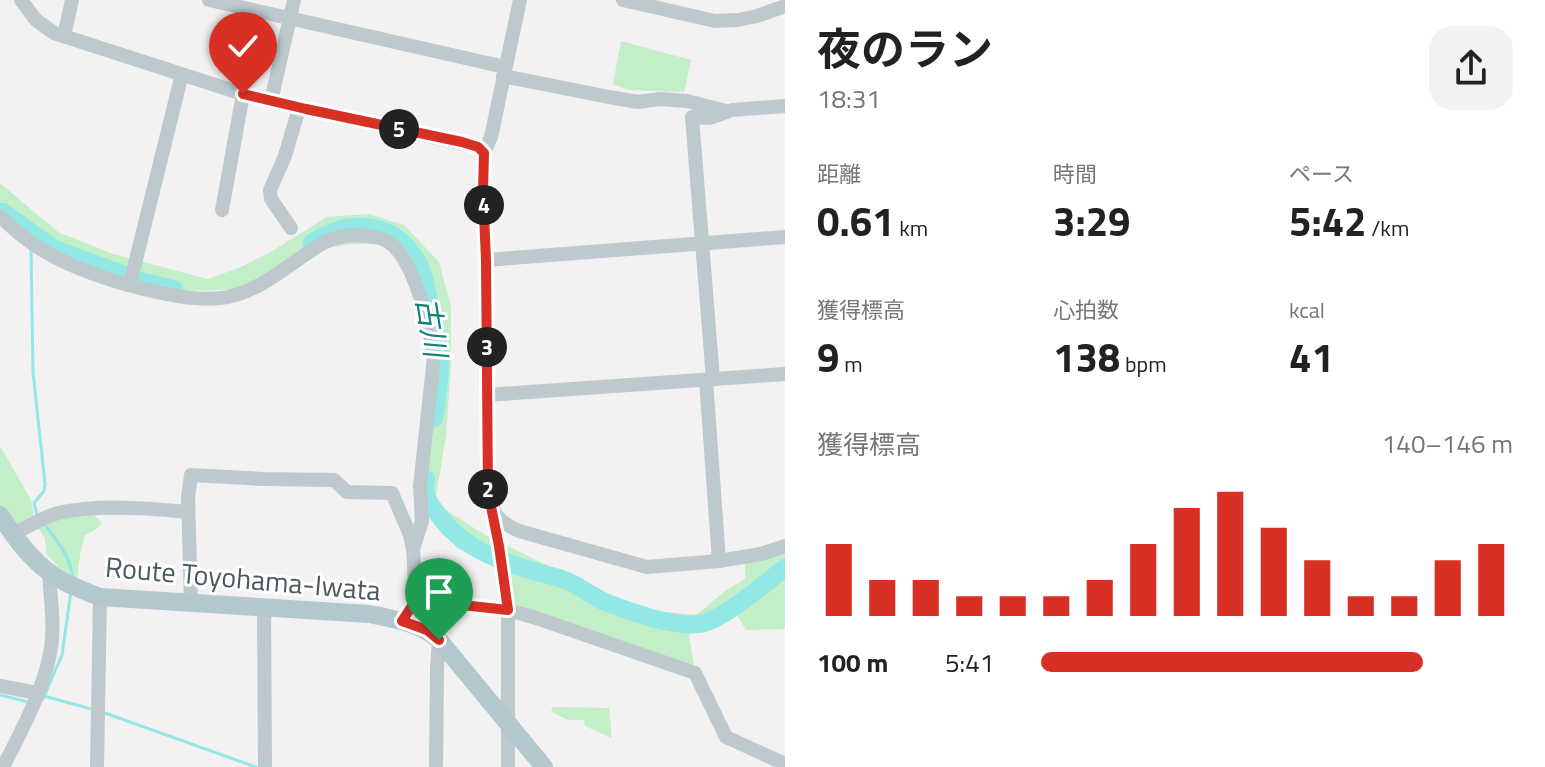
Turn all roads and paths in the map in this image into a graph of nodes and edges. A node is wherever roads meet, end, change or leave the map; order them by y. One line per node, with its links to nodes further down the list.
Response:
1 (21, 0): 9 (street)
2 (72, 0): 9 (street)
3 (209, 0): 8 (street)
4 (294, 0): 8 (street)
5 (520, 0): 10 (street)
6 (623, 0): 7 (street)
7 (785, 6)
8 (290, 19): 10 (street); 13 (street)
9 (64, 36): 11 (street)
10 (504, 72): 16 (street); 17 (street)
11 (182, 74): 12 (street); 24 (street)
12 (243, 94): 13 (street); 18 (street)
13 (271, 101): 15 (street)
14 (785, 106): 16 (street)
15 (299, 108): 17 (street); 20 (street)
16 (726, 111): 22 (street)
17 (484, 153): 23 (street)
18 (222, 210)
19 (0, 216): 24 (street)
20 (291, 228)
21 (785, 237): 22 (street)
22 (702, 243): 23 (street); 26 (street)
23 (486, 260): 27 (street)
24 (130, 284): 33 (street)
25 (785, 374): 26 (street)
26 (709, 379): 27 (street); 34 (street)
27 (487, 395): 28 (street)
28 (492, 508): 34 (street); 40 (street)
29 (188, 512): 31 (street); 33 (street); 38 (street)
30 (0, 515): 31 (main road, Route Toyohama-Iwata)
31 (13, 534): 35 (main road, Route Toyohama-Iwata)
32 (785, 546): 34 (street)
33 (413, 549): 37 (street)
34 (719, 561)
35 (49, 572): 36 (main road, Route Toyohama-Iwata); 44 (street)
36 (100, 597): 38 (main road, Route Toyohama-Iwata); 48 (street)
37 (416, 600): 40 (street); 41 (street)
38 (191, 603): 39 (main road, Route Toyohama-Iwata)
39 (264, 608): 41 (main road, Route Toyohama-Iwata); 49 (street)
40 (508, 610): 45 (street); 46 (street)
41 (402, 621): 42 (main road, Route Toyohama-Iwata)
42 (439, 640): 45 (main road, Route Toyohama-Iwata); 50 (street)
43 (0, 686): 44 (street)
44 (37, 693): 47 (street)
45 (508, 722): 51 (street); 52 (main road, Route Toyohama-Iwata)
46 (785, 764)
47 (3, 767)
48 (97, 767)
49 (265, 767)
50 (436, 767)
51 (508, 767)
52 (544, 767)

